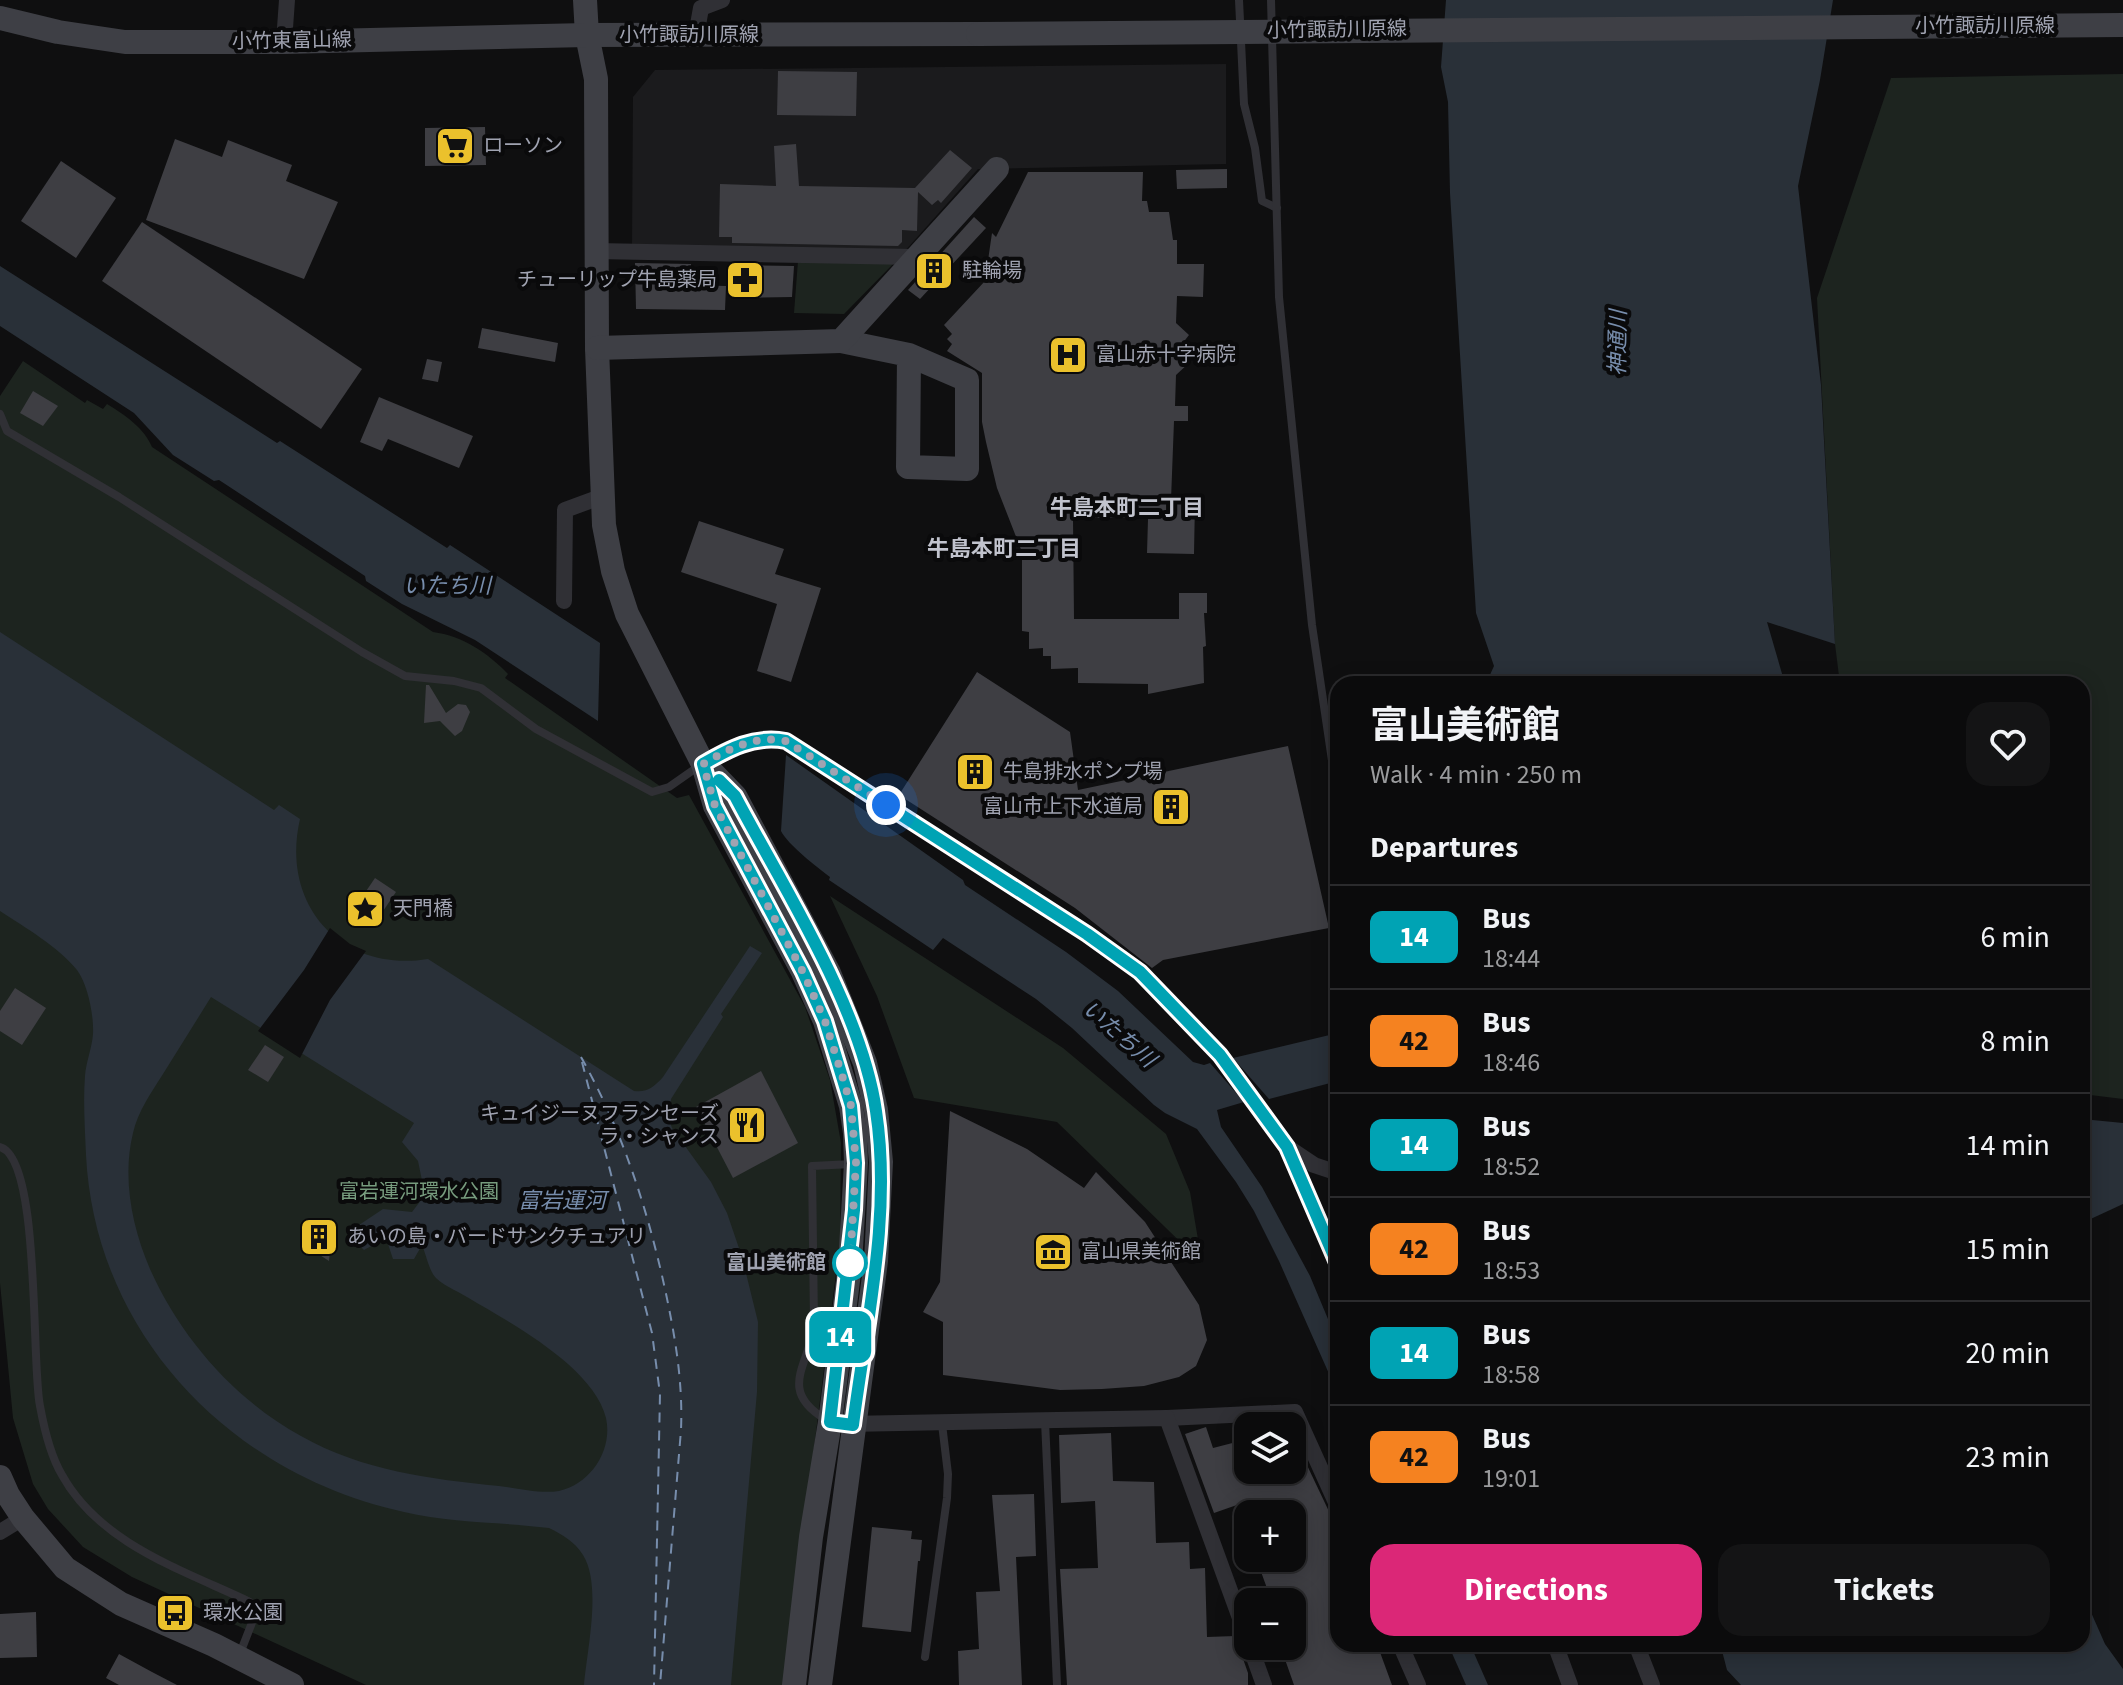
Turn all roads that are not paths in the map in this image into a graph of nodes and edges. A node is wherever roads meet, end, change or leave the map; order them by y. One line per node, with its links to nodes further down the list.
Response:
1 (287, 0): 10 (street)
2 (585, 0): 8 (street)
3 (722, 0): 9 (street)
4 (1239, 0): 12 (lane)
5 (1271, 0): 12 (lane)
6 (0, 18): 10 (street, 小竹東富山線)
7 (2123, 25): 9 (street, 小竹諏訪川原線, bridge)
8 (587, 35): 9 (street, 小竹諏訪川原線); 10 (street, 小竹東富山線); 13 (street)
9 (696, 36)
10 (284, 42)
11 (997, 169): 14 (street)
12 (1277, 208): 21 (lane)
13 (596, 251): 14 (street); 16 (street)
14 (914, 257): 15 (street)
15 (841, 341): 16 (street); 17 (street)
16 (597, 348): 19 (street)
17 (909, 355): 17 (street)
18 (0, 414): 22 (lane)
19 (603, 496): 20 (street); 22 (street)
20 (564, 601)
21 (1330, 747)
22 (700, 758): 24 (street); 25 (street); 30 (street)
23 (0, 1147): 40 (lane)
24 (1287, 1147): 26 (street); 27 (street)
25 (856, 1163): 30 (street); 30 (lane)
26 (1330, 1170)
27 (1330, 1246)
28 (1167, 1418): 29 (street); 33 (street); 36 (street)
29 (1045, 1421): 31 (street); 47 (lane)
30 (841, 1424): 31 (street); 45 (street); 46 (street)
31 (942, 1424): 41 (lane)
32 (0, 1477): 34 (street)
33 (1330, 1489)
34 (23, 1518): 35 (street); 40 (street)
35 (0, 1532)
36 (1234, 1602)
37 (1404, 1652): 49 (street)
38 (1558, 1652): 50 (street)
39 (1639, 1652): 51 (street)
40 (238, 1657): 43 (street)
41 (925, 1657)
42 (1255, 1660): 48 (street)
43 (264, 1678): 44 (street)
44 (292, 1685)
45 (794, 1685)
46 (820, 1685)
47 (1057, 1685)
48 (1264, 1685)
49 (1418, 1685)
50 (1570, 1685)
51 (1652, 1685)

